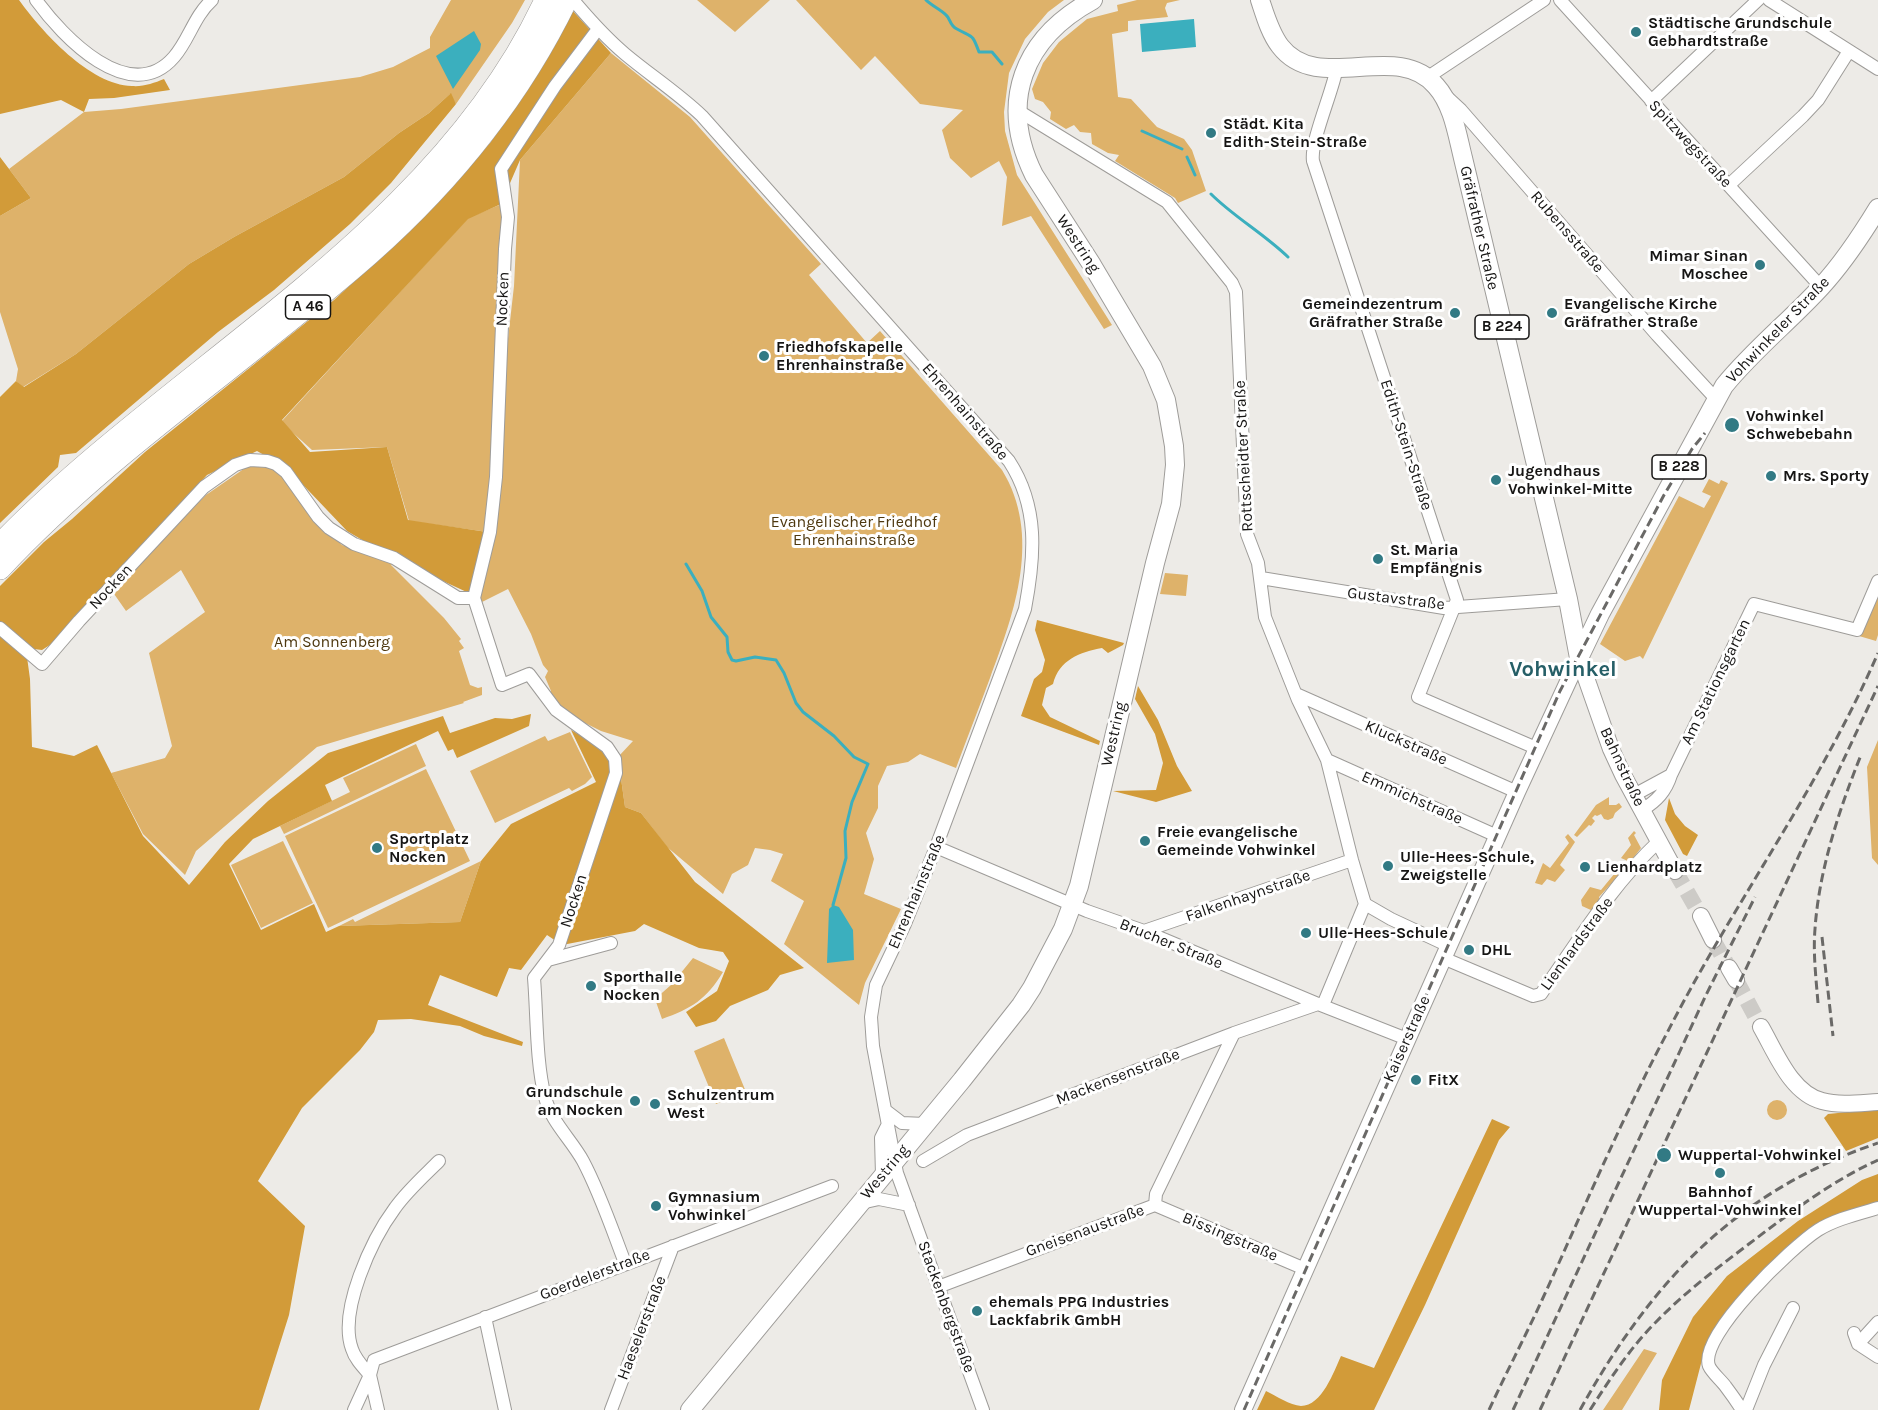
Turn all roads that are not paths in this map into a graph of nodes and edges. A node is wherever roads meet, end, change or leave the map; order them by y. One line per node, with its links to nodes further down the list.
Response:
1 (36, 0): 2 (street)
2 (212, 0)
3 (545, 0): 24 (highway, A 46)
4 (567, 0): 25 (highway, A 46)
5 (573, 0): 12 (street, Ehrenhainstraße)
6 (1093, 0): 19 (main road, Westring)
7 (1260, 0): 14 (main road, Gräfrather Straße / B 224)
8 (1544, 0): 16 (street)
9 (1560, 0): 18 (street, Spitzwegstraße)
10 (1758, 0): 18 (street)
11 (1769, 0): 13 (street)
12 (598, 29): 28 (street, Nocken); 42 (street, Ehrenhainstraße)
13 (1849, 51): 15 (street); 20 (street)
14 (1337, 68): 16 (main road, Gräfrather Straße / B 224); 30 (street, Edith-Stein-Straße)
15 (1878, 69)
16 (1428, 77): 17 (main road, Gräfrather Straße / B 224)
17 (1442, 93): 23 (street, Rubensstraße); 29 (main road, Gräfrather Straße / B 224)
18 (1651, 101): 20 (street, Spitzwegstraße)
19 (1017, 110): 26 (street, Rottscheidter Straße); 46 (main road, Westring)
20 (1729, 185): 22 (street, Spitzwegstraße)
21 (1878, 208): 22 (main road, Vohwinkeler Straße / B 228)
22 (1821, 287): 23 (main road, Vohwinkeler Straße / B 228)
23 (1716, 399): 32 (main road, Vohwinkeler Straße / B 228)
24 (0, 544)
25 (0, 569)
26 (1261, 578): 30 (street, Gustavstraße); 33 (street, Rottscheidter Straße)
27 (1878, 581): 36 (street, Am Stationsgarten)
28 (474, 598): 31 (street, Nocken); 52 (street, Nocken)
29 (1568, 599): 30 (street, Gustavstraße); 32 (main road, Gräfrather Straße)
30 (1454, 606): 34 (street)
31 (0, 628)
32 (1579, 658): 34 (main road, Kaiserstraße / B 228); 38 (main road, Bahnstraße)
33 (1296, 694): 35 (street, Rottscheidter Straße); 37 (street, Kluckstraße)
34 (1536, 748): 37 (main road, Kaiserstraße / B 228)
35 (1327, 760): 40 (street, Emmichstraße); 43 (street, Rottscheidter Straße)
36 (1671, 775): 38 (street); 39 (street, Am Stationsgarten)
37 (1516, 792): 40 (main road, Kaiserstraße / B 228)
38 (1634, 795): 39 (main road, Bahnstraße)
39 (1642, 810): 41 (main road, Bahnstraße)
40 (1497, 836): 51 (main road, Kaiserstraße / B 228)
41 (1659, 841): 44 (main road, Bahnstraße); 51 (street, Lienhardstraße)
42 (936, 847): 46 (street, Brucher Straße); 58 (street, Ehrenhainstraße)
43 (1352, 860): 45 (street, Rottscheidter Straße); 48 (street, Falkenhaynstraße)
44 (1675, 871)
45 (1365, 904): 51 (street); 53 (street)
46 (1073, 905): 48 (street, Brucher Straße); 60 (main road, Westring)
47 (1701, 916): 49 (main road)
48 (1144, 931): 53 (street, Brucher Straße)
49 (1713, 939)
50 (611, 943): 52 (street)
51 (1446, 952): 56 (main road, Kaiserstraße / B 228)
52 (548, 960): 71 (street, Nocken)
53 (1320, 1005): 55 (street, Mackensenstraße); 56 (street, Brucher Straße)
54 (1761, 1027): 57 (main road)
55 (1234, 1033): 63 (street, Mackensenstraße); 68 (street, Gneisenaustraße)
56 (1407, 1039): 72 (main road, Kaiserstraße / B 228)
57 (1878, 1102)
58 (885, 1110): 59 (street, Ehrenhainstraße); 60 (street)
59 (888, 1124): 61 (street, Ehrenhainstraße); 64 (street, Ehrenhainstraße)
60 (925, 1124): 61 (main road, Westring)
61 (894, 1160): 64 (main road, Westring); 67 (street, Stackenbergstraße)
62 (439, 1161): 78 (street)
63 (923, 1161)
64 (882, 1175): 66 (main road, Westring)
65 (832, 1186): 70 (street, Goerdelerstraße)
66 (859, 1203): 67 (street); 83 (main road, Westring)
67 (909, 1205): 73 (street, Stackenbergstraße)
68 (1155, 1205): 72 (street, Bissingstraße); 73 (street, Gneisenaustraße)
69 (1878, 1208): 86 (street)
70 (673, 1246): 71 (street, Goerdelerstraße); 82 (street, Haeselerstraße)
71 (625, 1263): 75 (street, Goerdelerstraße)
72 (1305, 1269): 85 (main road, Kaiserstraße / B 228)
73 (938, 1287): 84 (street, Stackenbergstraße)
74 (1793, 1308): 86 (street)
75 (485, 1317): 78 (street, Goerdelerstraße); 81 (street)
76 (1878, 1322): 77 (street)
77 (1878, 1357)
78 (370, 1375): 79 (street); 80 (street)
79 (354, 1410)
80 (378, 1410)
81 (505, 1410)
82 (611, 1410)
83 (690, 1410)
84 (982, 1410)
85 (1243, 1410)
86 (1744, 1410)

